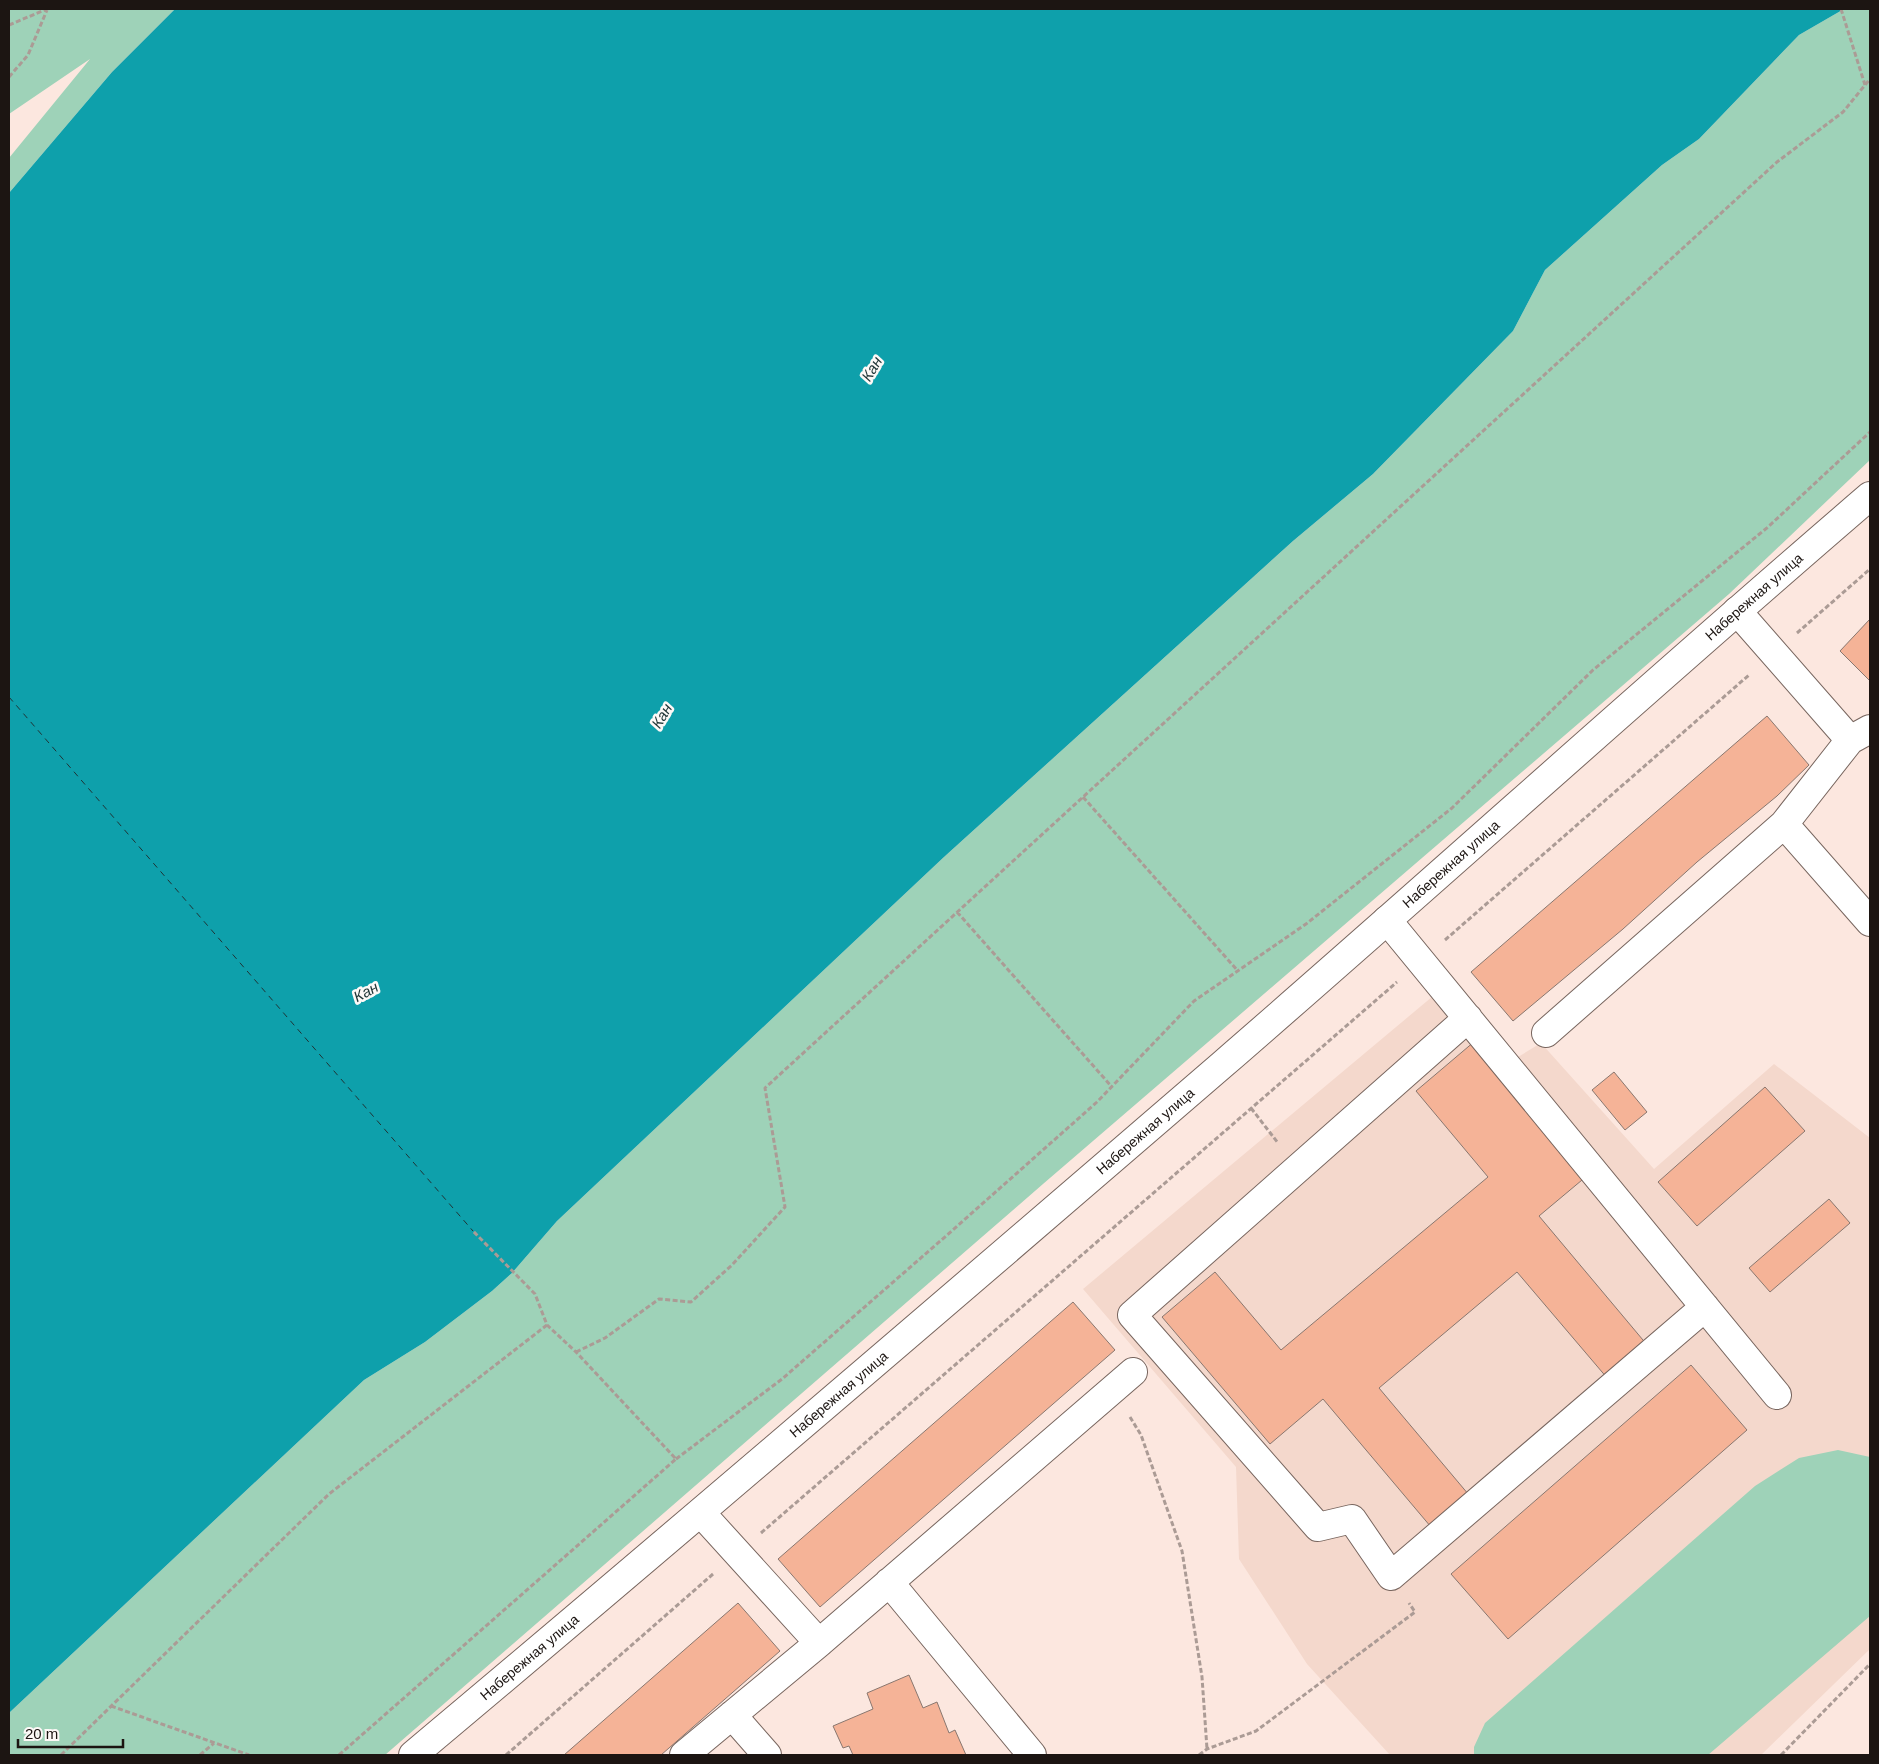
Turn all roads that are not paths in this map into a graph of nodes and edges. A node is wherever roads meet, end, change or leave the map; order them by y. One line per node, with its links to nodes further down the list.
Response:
1 (1870, 496): 2 (main road, Набережная улица)
2 (1737, 611): 3 (main road); 5 (main road, Набережная улица)
3 (1860, 735): 4 (main road)
4 (1784, 824): 6 (main road); 8 (main road)
5 (1387, 920): 7 (main road); 12 (main road, Набережная улица)
6 (1870, 922)
7 (1468, 1018): 9 (main road); 9 (main road)
8 (1546, 1033)
9 (1705, 1307): 11 (main road)
10 (1133, 1372): 13 (main road)
11 (1778, 1395)
12 (701, 1514): 14 (main road); 16 (main road, Набережная улица)
13 (890, 1582): 14 (main road); 19 (main road)
14 (818, 1642): 15 (main road)
15 (732, 1715): 17 (main road); 18 (main road)
16 (414, 1755)
17 (684, 1755)
18 (767, 1755)
19 (1032, 1755)

